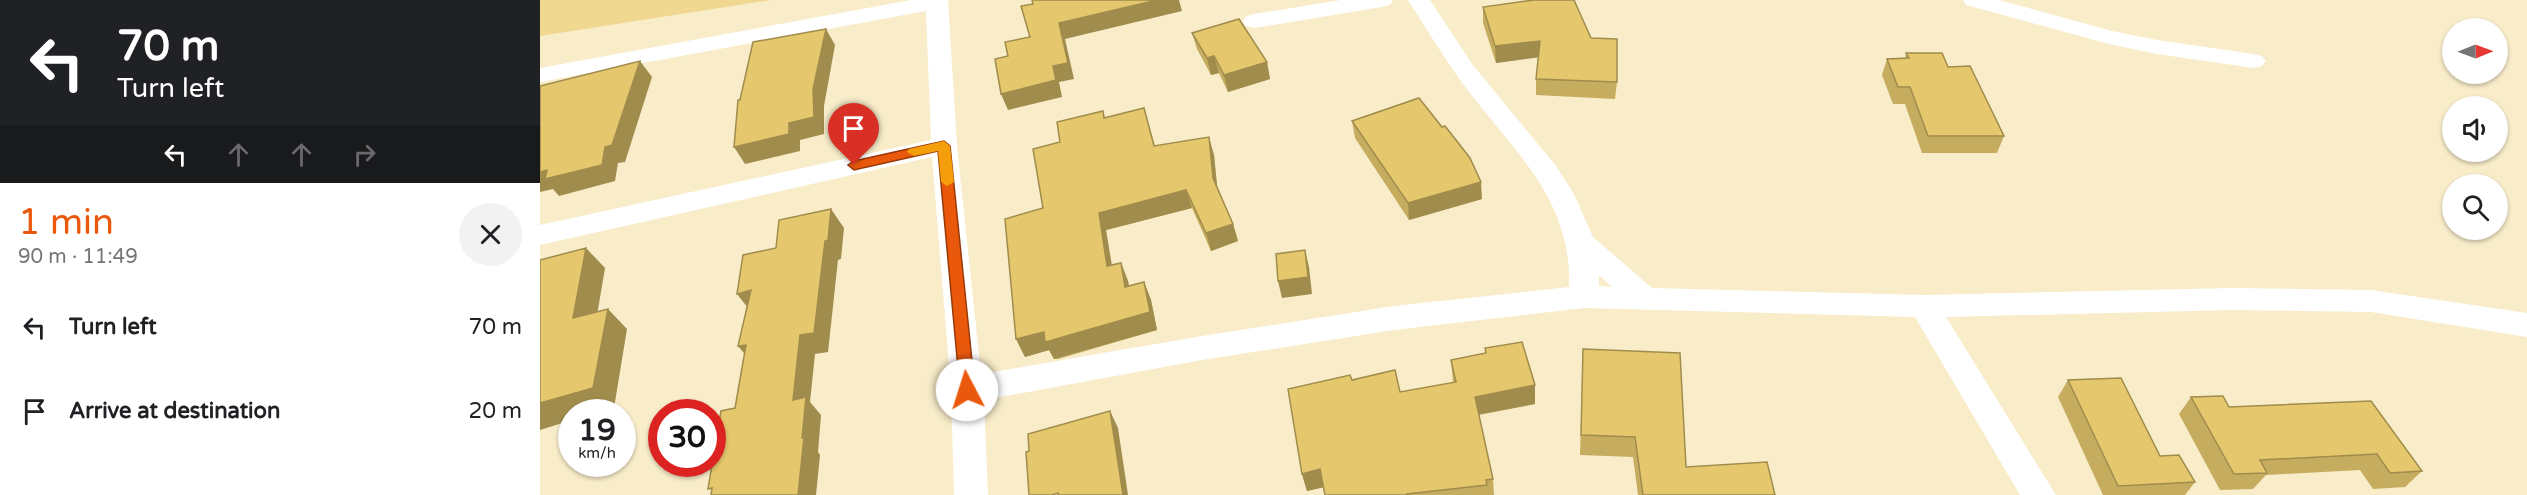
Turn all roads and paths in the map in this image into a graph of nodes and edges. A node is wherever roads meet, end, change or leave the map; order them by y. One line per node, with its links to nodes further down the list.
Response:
1 (1382, 0): 5 (street)
2 (1419, 0): 10 (street)
3 (1974, 0): 6 (street)
4 (937, 1): 7 (street); 8 (street)
5 (1254, 21)
6 (2254, 61)
7 (540, 75)
8 (944, 146): 9 (street); 15 (street)
9 (540, 235)
10 (1582, 243): 11 (street); 12 (street)
11 (1584, 297): 12 (street); 15 (street)
12 (1644, 298): 13 (street)
13 (1924, 306): 14 (street); 17 (street)
14 (2527, 326)
15 (967, 390): 16 (street)
16 (971, 495)
17 (2039, 495)

